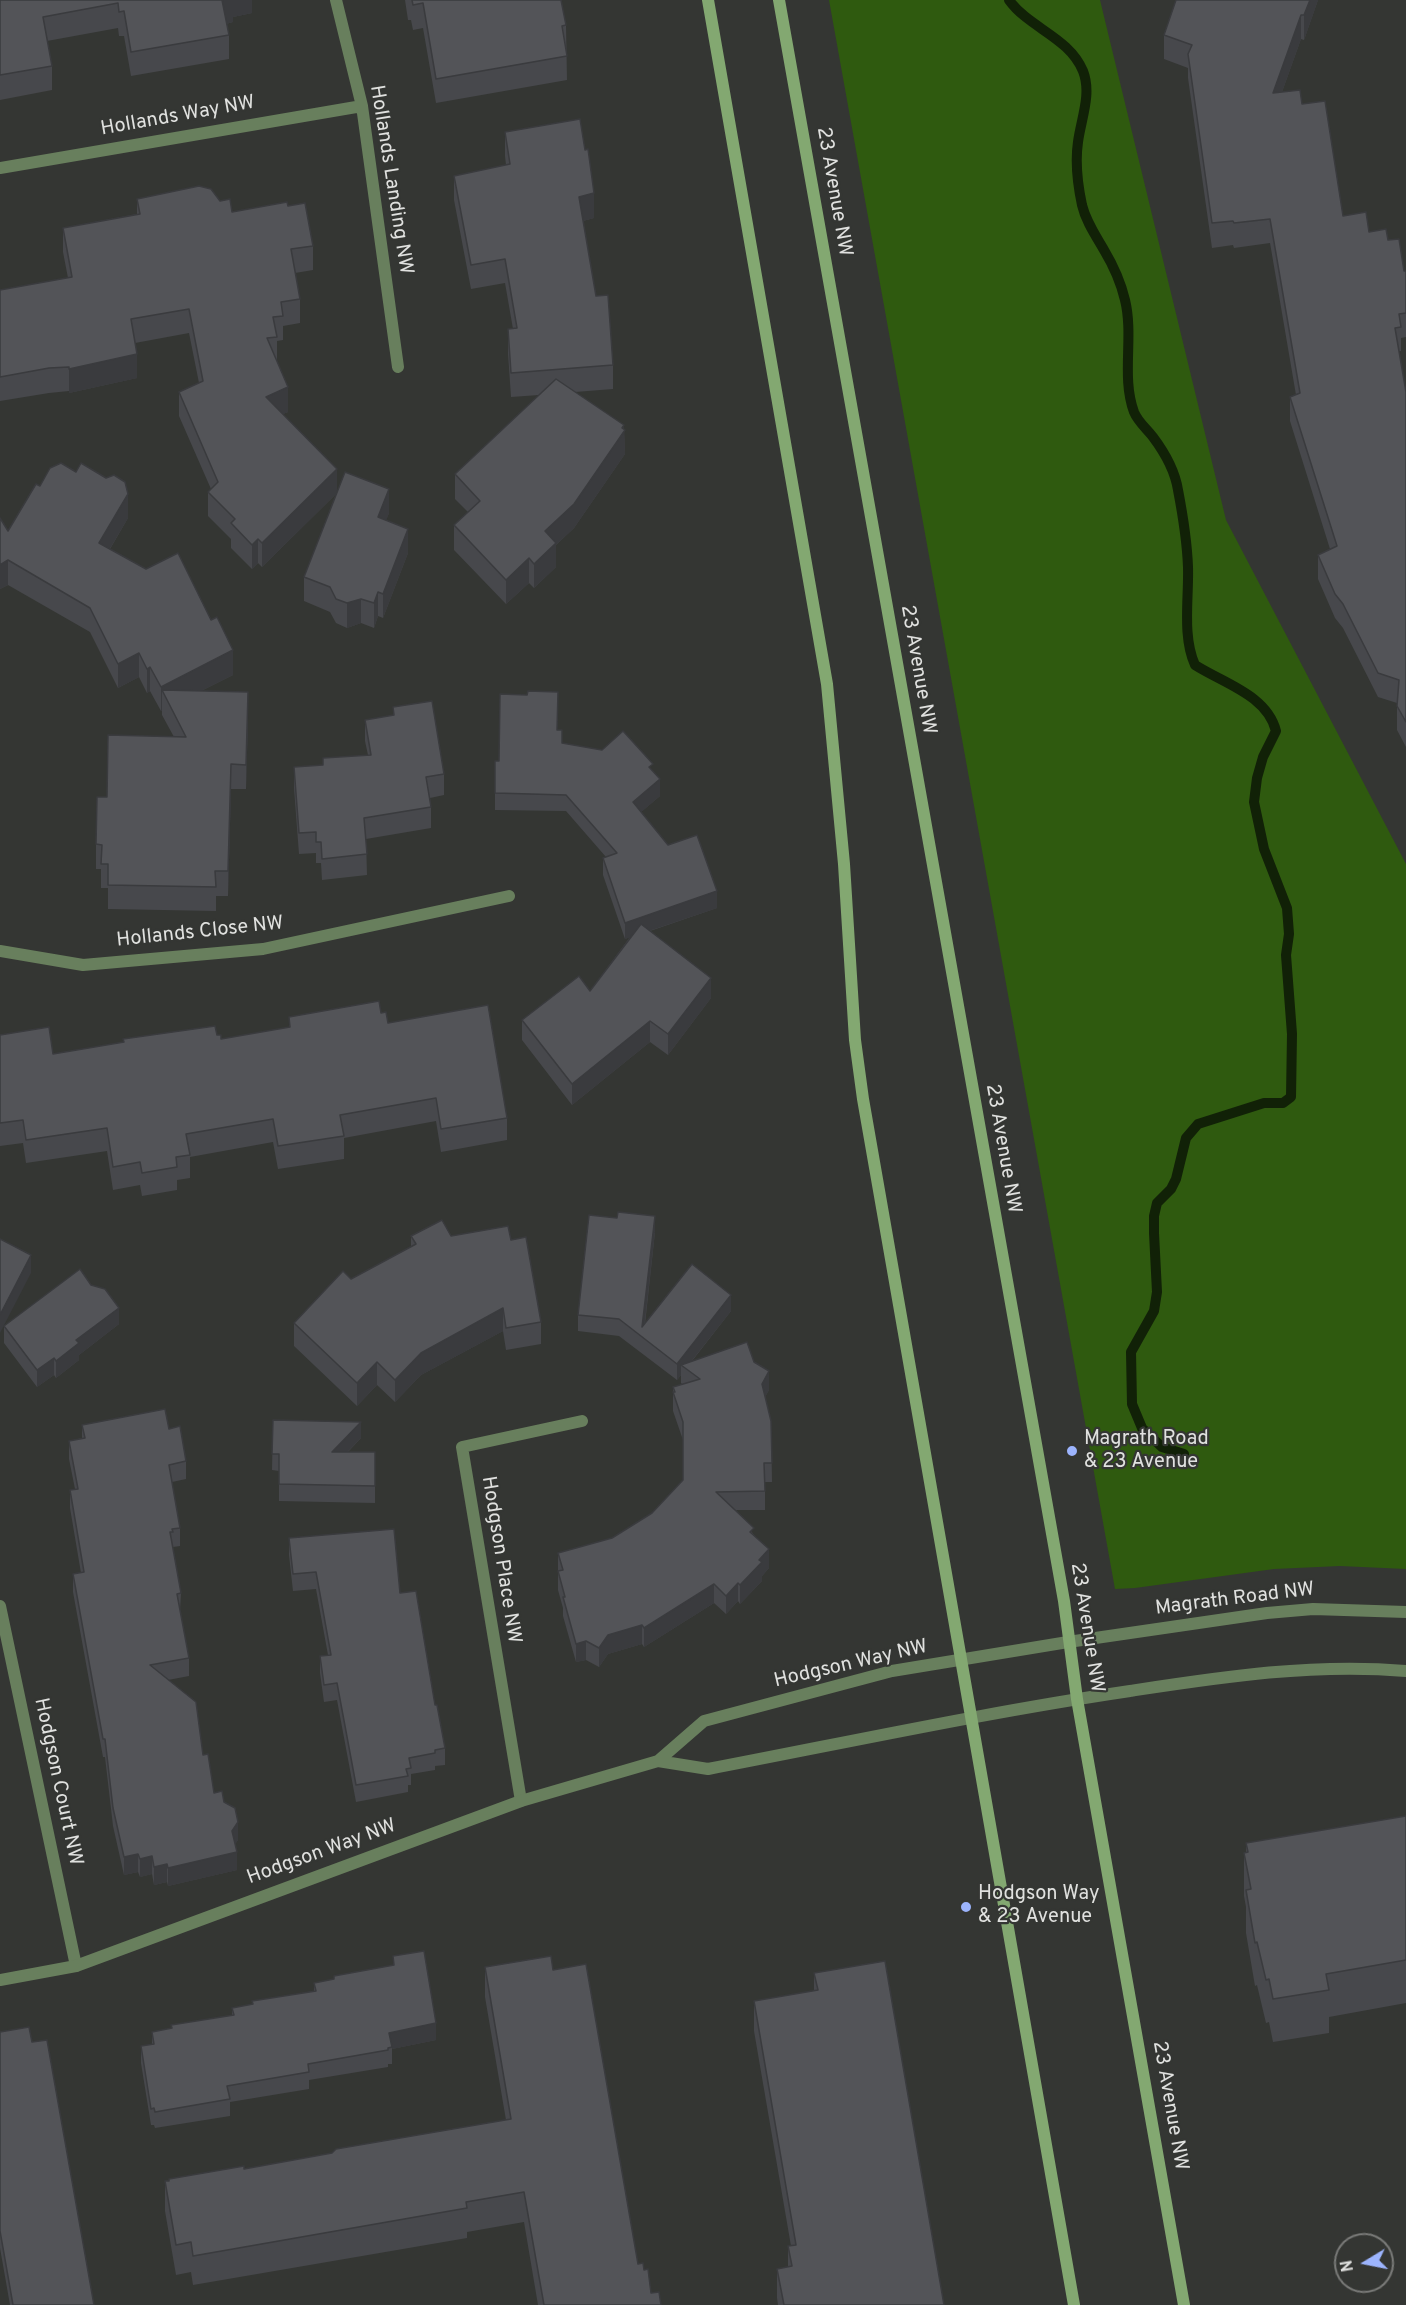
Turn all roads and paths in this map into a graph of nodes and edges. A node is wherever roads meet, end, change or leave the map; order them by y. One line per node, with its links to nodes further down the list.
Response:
1 (336, 0): 4 (street, Hollands Landing NW)
2 (708, 0): 13 (main road)
3 (779, 0): 12 (main road, 23 Avenue NW)
4 (362, 106): 5 (street, Hollands Way NW); 6 (street, Hollands Landing NW)
5 (0, 168)
6 (398, 367)
7 (509, 896): 8 (street, Hollands Close NW)
8 (0, 951)
9 (582, 1420): 18 (street, Hodgson Place NW)
10 (0, 1606): 19 (street, Hodgson Court NW)
11 (1406, 1612): 12 (street, Magrath Road NW)
12 (1068, 1642): 13 (street, Hodgson Way NW); 15 (main road, 23 Avenue NW)
13 (961, 1660): 16 (main road); 17 (street, Hodgson Way NW)
14 (1406, 1671): 15 (street)
15 (1077, 1699): 16 (street, Hodgson Way NW); 22 (main road, 23 Avenue NW)
16 (972, 1718): 17 (street, Hodgson Way NW); 21 (main road)
17 (658, 1761): 18 (street, Hodgson Way NW)
18 (521, 1800): 19 (street, Hodgson Way NW)
19 (76, 1966): 20 (street, Hodgson Way NW)
20 (0, 1980)
21 (1074, 2305)
22 (1184, 2305)

